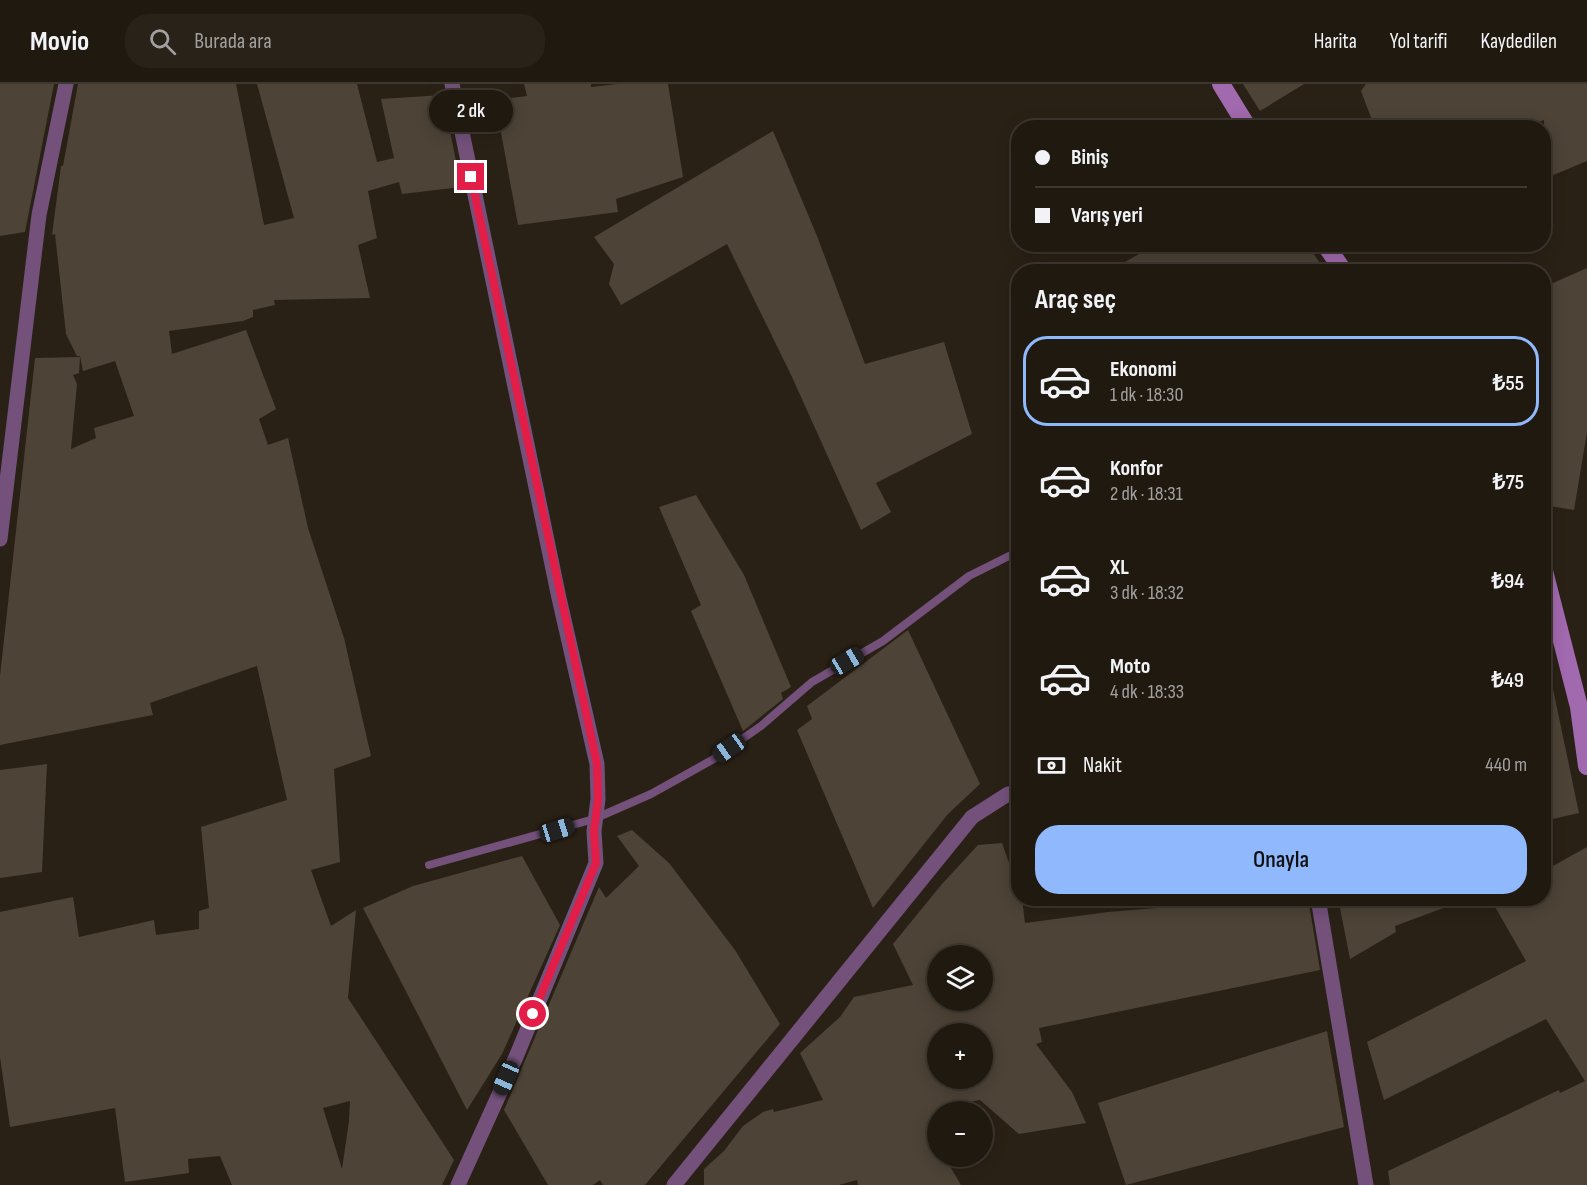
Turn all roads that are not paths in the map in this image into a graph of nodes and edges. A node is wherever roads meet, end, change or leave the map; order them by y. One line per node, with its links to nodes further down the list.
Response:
1 (66, 84): 5 (street)
2 (452, 84): 10 (street)
3 (1221, 84): 4 (street)
4 (1243, 120)
5 (0, 539)
6 (1009, 556): 10 (lane)
7 (1551, 598): 8 (street)
8 (1587, 766)
9 (1011, 793): 14 (street)
10 (594, 819): 11 (lane); 13 (street)
11 (429, 865)
12 (1319, 906): 15 (street)
13 (458, 1185)
14 (674, 1185)
15 (1366, 1185)

